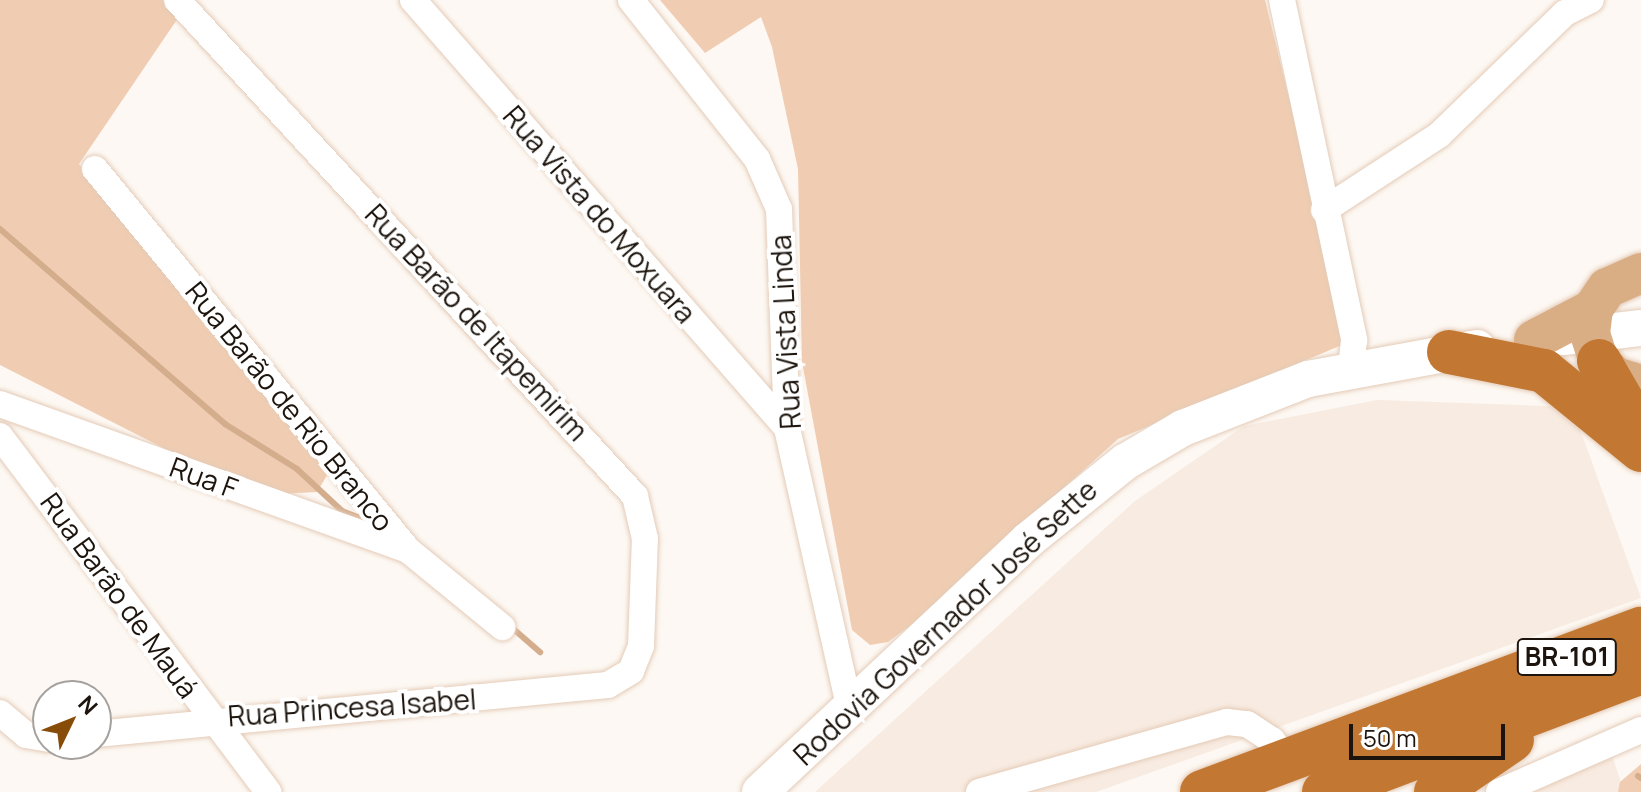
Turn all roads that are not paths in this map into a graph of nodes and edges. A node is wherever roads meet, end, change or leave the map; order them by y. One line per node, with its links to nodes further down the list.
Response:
1 (177, 0): 24 (street, Rua Barão de Itapemirim)
2 (413, 0): 16 (street, Rua Vista do Moxuara)
3 (631, 0): 16 (street, Rua Vista Linda)
4 (1282, 0): 7 (street)
5 (1591, 0): 7 (street)
6 (95, 169): 20 (street, Rua Barão de Rio Branco)
7 (1324, 210): 13 (street)
8 (1641, 273): 10 (main road)
9 (1641, 328): 10 (main road)
10 (1594, 335): 11 (main road); 14 (main road); 17 (highway)
11 (1534, 340): 12 (main road, Rodovia Governador José Sette)
12 (1449, 352): 13 (main road, Rodovia Governador José Sette); 19 (highway)
13 (1351, 370): 26 (main road, Rodovia Governador José Sette)
14 (1641, 385)
15 (0, 404): 20 (street, Rua F)
16 (787, 428): 26 (street, Rua Vista Linda)
17 (1641, 435)
18 (0, 436): 28 (street, Rua Barão de Mauá)
19 (1641, 450)
20 (408, 550): 21 (street, Rua Barão de Rio Branco)
21 (502, 627)
22 (1641, 629): 29 (highway, BR-101)
23 (1641, 672): 25 (highway, BR-101)
24 (608, 685): 28 (street, Rua Princesa Isabel)
25 (1596, 689): 34 (highway); 35 (highway, BR-101)
26 (849, 706): 37 (main road, Rodovia Governador José Sette)
27 (0, 713): 32 (street)
28 (210, 718): 31 (street, Rua Princesa Isabel); 36 (street, Rua Barão de Mauá)
29 (1374, 730): 33 (highway, BR-101); 35 (highway)
30 (1641, 730): 34 (street)
31 (112, 732)
32 (32, 736)
33 (1287, 761): 38 (street); 39 (highway, BR-101)
34 (1469, 787)
35 (1331, 791)
36 (268, 792)
37 (760, 792)
38 (979, 792)
39 (1202, 792)

